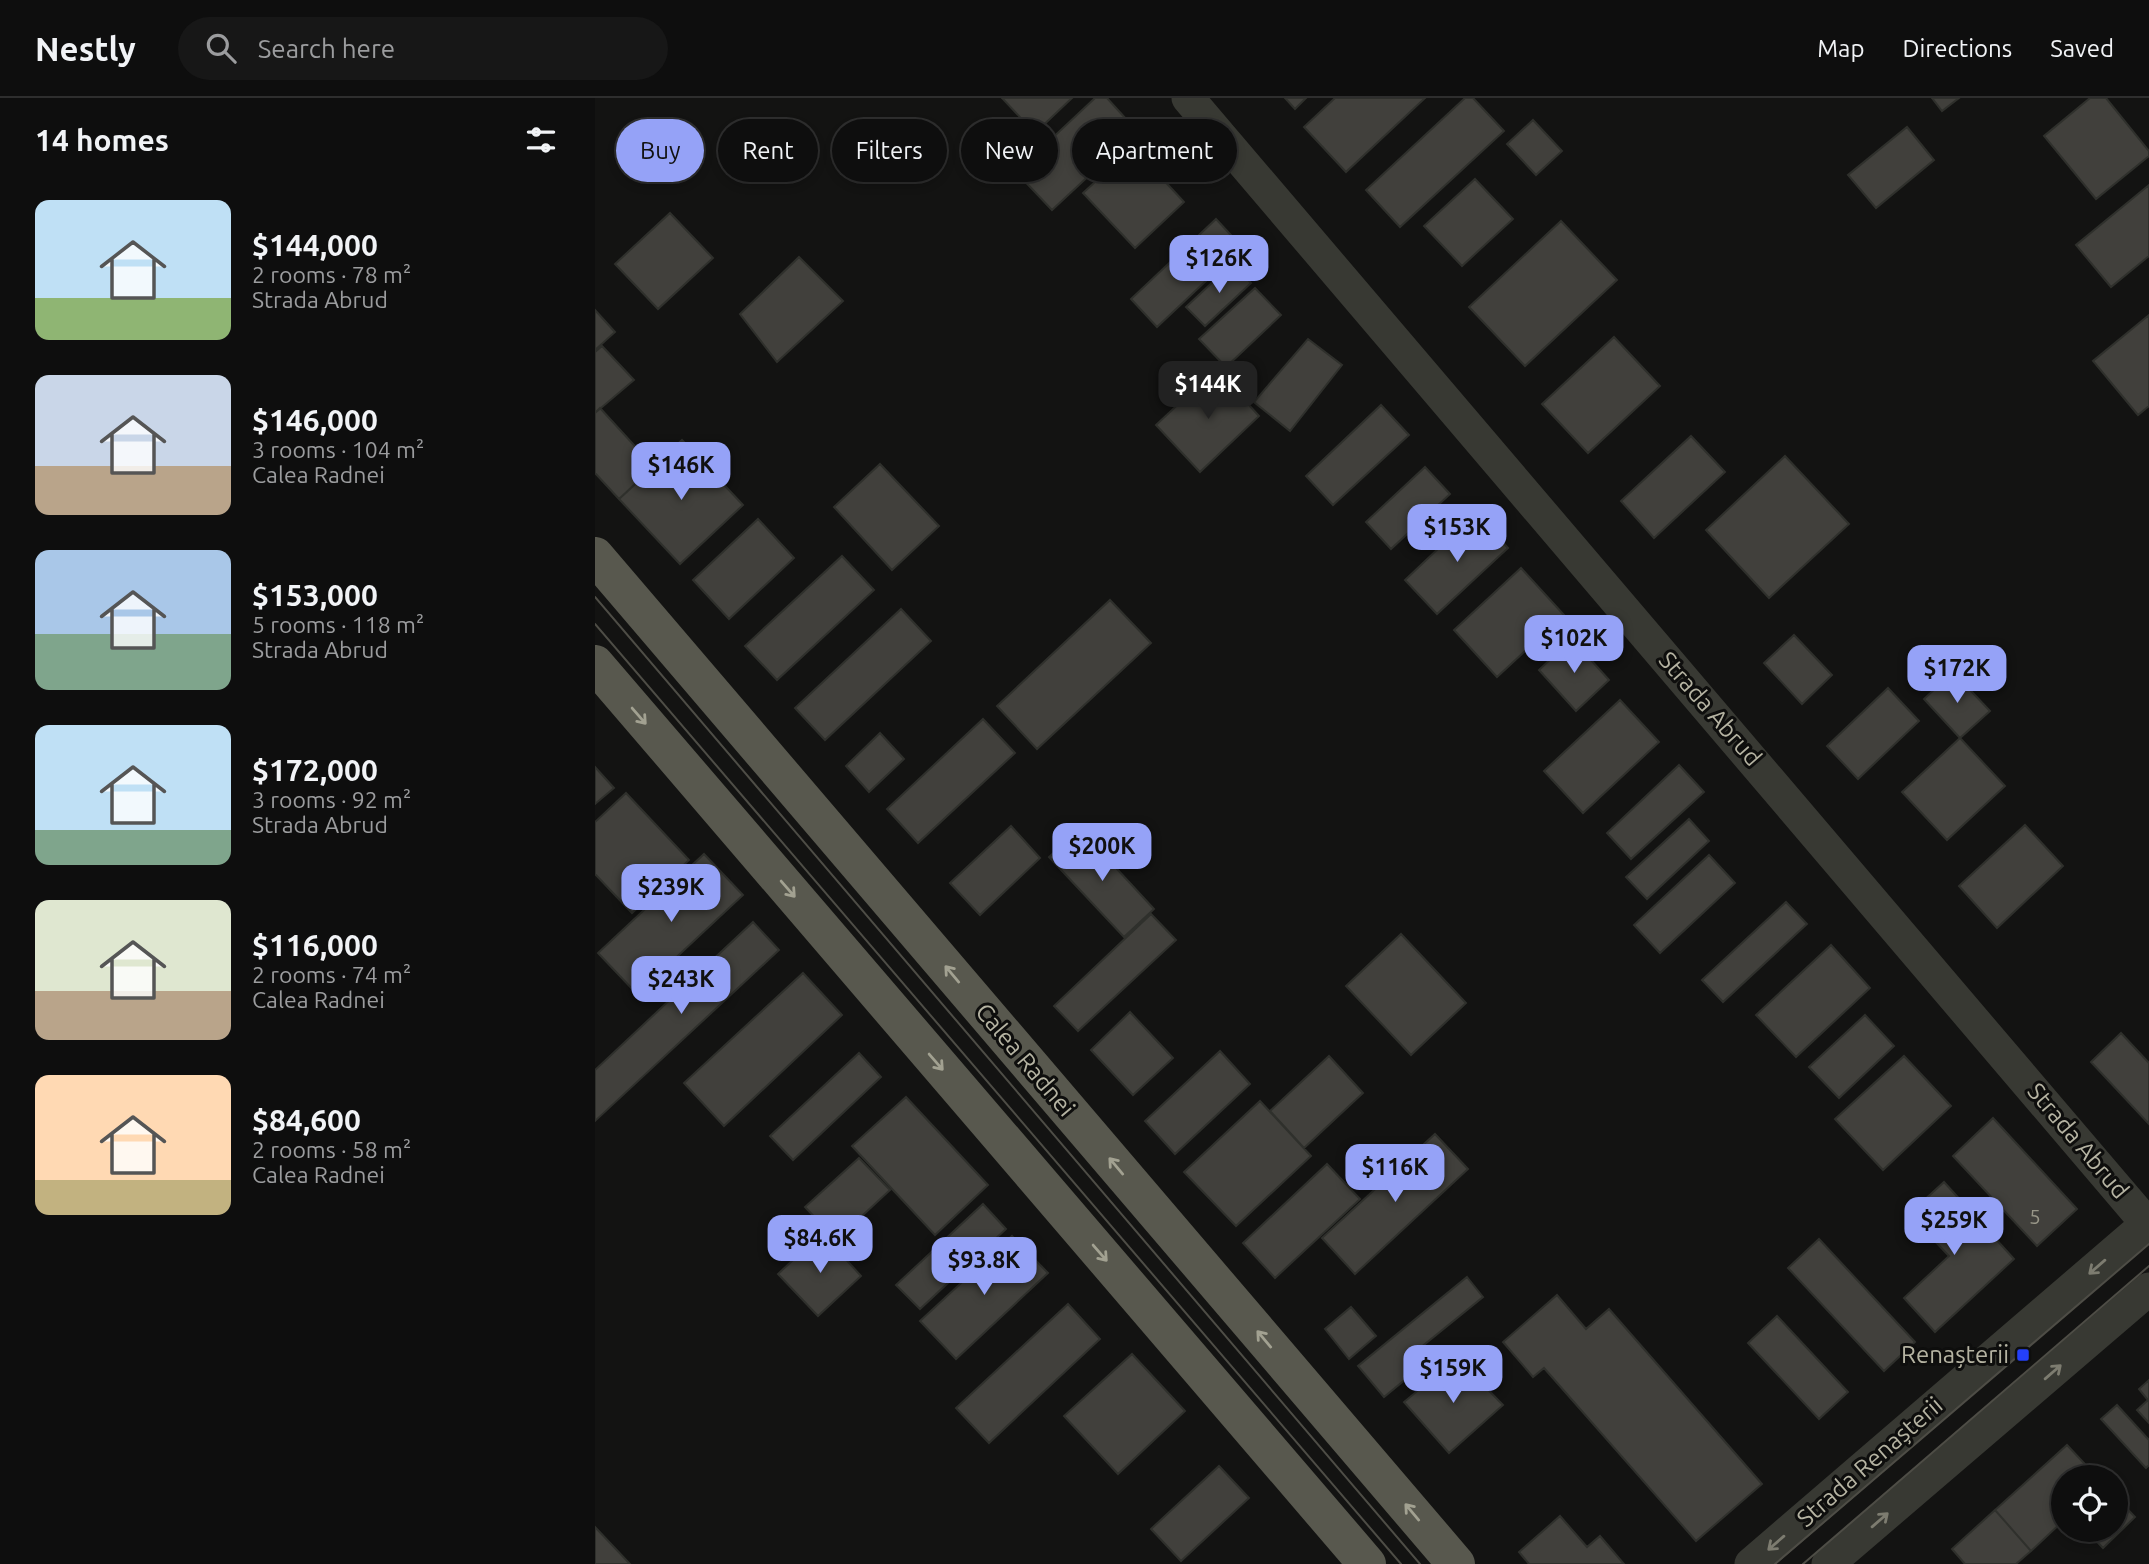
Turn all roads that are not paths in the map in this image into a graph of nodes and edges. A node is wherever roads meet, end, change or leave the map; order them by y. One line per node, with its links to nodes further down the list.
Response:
1 (1188, 98): 4 (street, Strada Abrud)
2 (595, 556): 7 (main road, Calea Radnei, one-way to 2)
3 (595, 664): 6 (main road, one-way to 6)
4 (2148, 1224): 8 (street, Strada Renașterii, one-way to 8)
5 (2149, 1289): 9 (street, Strada Renașterii, one-way to 5)
6 (1367, 1564)
7 (1456, 1564)
8 (1751, 1564)
9 (1828, 1564)

